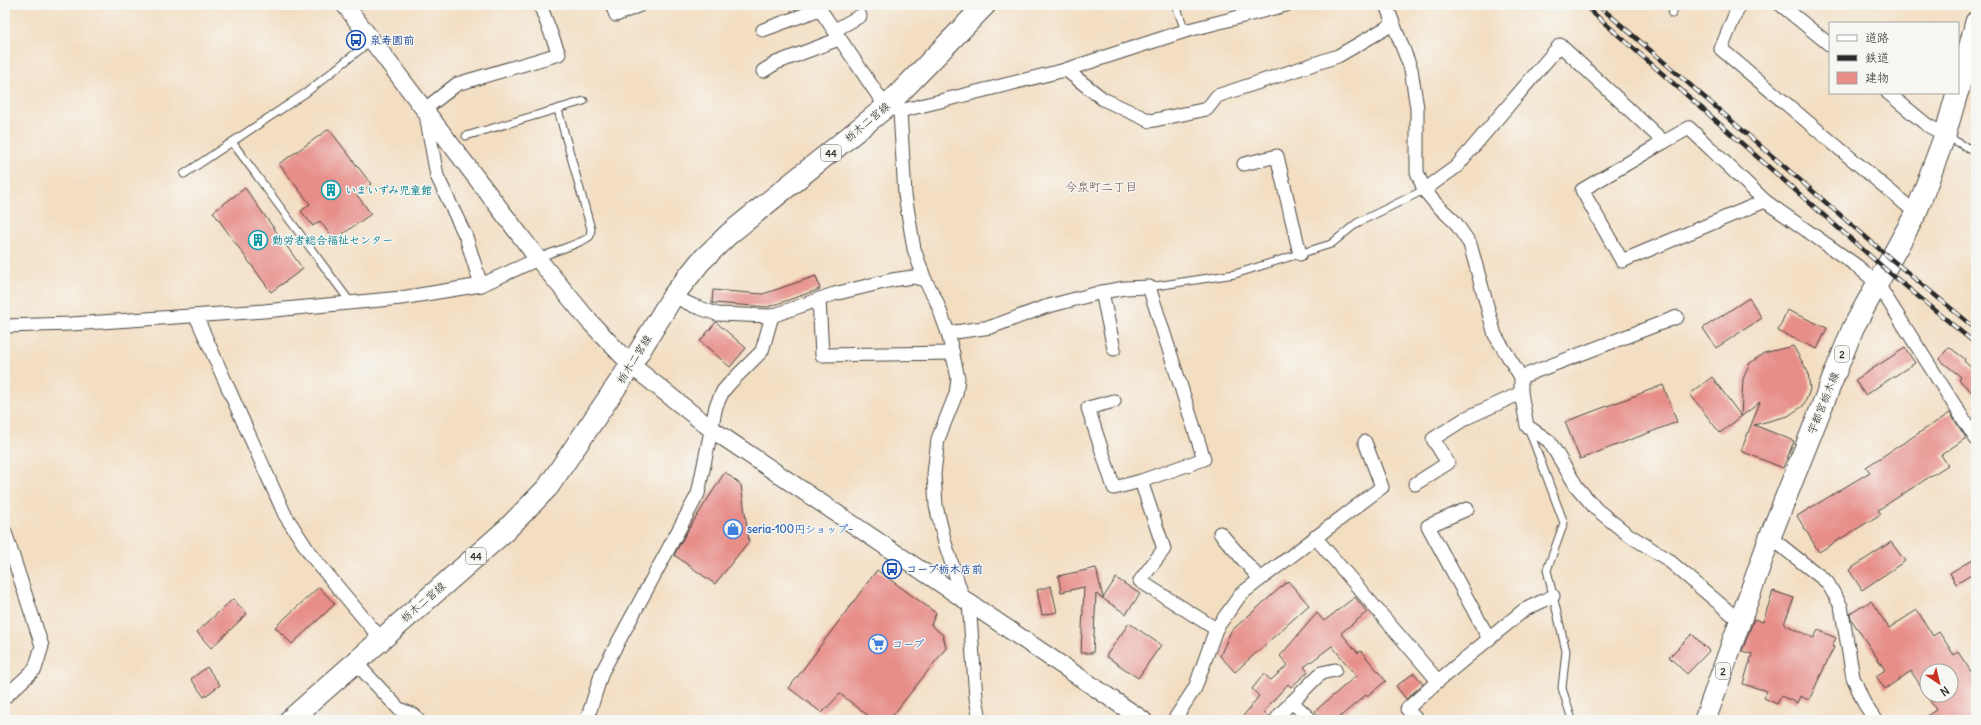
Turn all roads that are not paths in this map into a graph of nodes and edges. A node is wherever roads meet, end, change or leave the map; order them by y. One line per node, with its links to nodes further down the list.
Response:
1 (345, 5): 20 (street)
2 (540, 5): 29 (street)
3 (612, 5): 4 (street)
4 (640, 5)
5 (985, 5): 30 (main road, 栃木二宮線 / 44)
6 (1176, 5): 18 (lane)
7 (1286, 5): 18 (street)
8 (1386, 5): 16 (street)
9 (1676, 5): 13 (lane)
10 (1739, 5): 41 (street)
11 (1781, 5): 21 (street)
12 (819, 7): 17 (street); 19 (street)
13 (1672, 14)
14 (860, 16): 19 (street)
15 (1976, 22): 23 (main road, 宇都宮栃木線 / 2)
16 (1393, 24): 22 (street); 39 (street)
17 (763, 30)
18 (1186, 31): 22 (street)
19 (837, 35): 24 (street); 30 (street)
20 (372, 40): 29 (street); 34 (lane)
21 (1829, 44)
22 (1066, 70): 30 (street)
23 (1970, 70): 25 (main road, 宇都宮栃木線 / 2)
24 (763, 71)
25 (1959, 90)
26 (1889, 94): 32 (street)
27 (1957, 94): 32 (main road, 宇都宮栃木線 / 2)
28 (584, 101): 31 (lane)
29 (425, 109): 43 (street); 46 (street)
30 (893, 109): 44 (street); 49 (main road, 栃木二宮線 / 44)
31 (558, 110): 33 (lane); 43 (lane)
32 (1945, 135): 36 (lane); 41 (main road, 宇都宮栃木線 / 2)
33 (466, 136)
34 (232, 142): 38 (lane); 51 (lane)
35 (1664, 142): 39 (street); 40 (street); 40 (street)
36 (1976, 152)
37 (1244, 164): 42 (street)
38 (184, 174)
39 (1424, 190): 42 (lane); 60 (street)
40 (1765, 201): 45 (street)
41 (1916, 214): 45 (main road, 宇都宮栃木線 / 2)
42 (1300, 254): 47 (lane)
43 (538, 258): 46 (street); 59 (street)
44 (925, 280): 50 (street); 56 (street)
45 (1877, 283): 65 (street); 73 (main road, 宇都宮栃木線 / 2)
46 (481, 285): 51 (street)
47 (1149, 287): 48 (street); 67 (street)
48 (1102, 292): 56 (street); 57 (street)
49 (673, 296): 53 (street); 59 (main road, 栃木二宮線 / 44)
50 (820, 299): 53 (street); 58 (street)
51 (351, 302): 52 (street)
52 (196, 316): 55 (street); 79 (street)
53 (772, 316): 64 (street)
54 (1677, 317): 60 (street)
55 (5, 326)
56 (948, 333): 58 (street)
57 (1114, 349)
58 (953, 353): 76 (street)
59 (631, 365): 64 (street); 79 (main road, 栃木二宮線 / 44)
60 (1521, 377): 61 (street)
61 (1521, 393): 63 (street); 68 (street)
62 (1114, 401): 67 (street)
63 (1527, 426): 75 (lane); 77 (street)
64 (710, 428): 76 (street); 88 (street)
65 (1976, 439)
66 (1366, 442): 72 (street)
67 (1141, 480): 78 (street)
68 (1415, 484)
69 (1467, 509): 80 (street)
70 (5, 532): 84 (street)
71 (1220, 533): 74 (street)
72 (1315, 537): 74 (street); 83 (street)
73 (1770, 537): 77 (main road, 宇都宮栃木線 / 2); 97 (street)
74 (1260, 579): 78 (street)
75 (1554, 596): 80 (street); 95 (lane)
76 (966, 600): 89 (street); 90 (street)
77 (1740, 622): 96 (main road, 宇都宮栃木線 / 2)
78 (1216, 629): 91 (street)
79 (381, 639): 81 (main road, 栃木二宮線 / 44)
80 (1489, 639): 83 (street)
81 (355, 662): 86 (main road, 栃木二宮線 / 44); 87 (street)
82 (1335, 670): 85 (street)
83 (1438, 681): 94 (street)
84 (5, 697)
85 (1292, 702): 92 (street); 93 (street)
86 (290, 720)
87 (418, 720)
88 (587, 720)
89 (980, 720)
90 (1143, 720)
91 (1174, 720)
92 (1276, 720)
93 (1311, 720)
94 (1417, 720)
95 (1572, 720)
96 (1705, 720)
97 (1875, 720)

